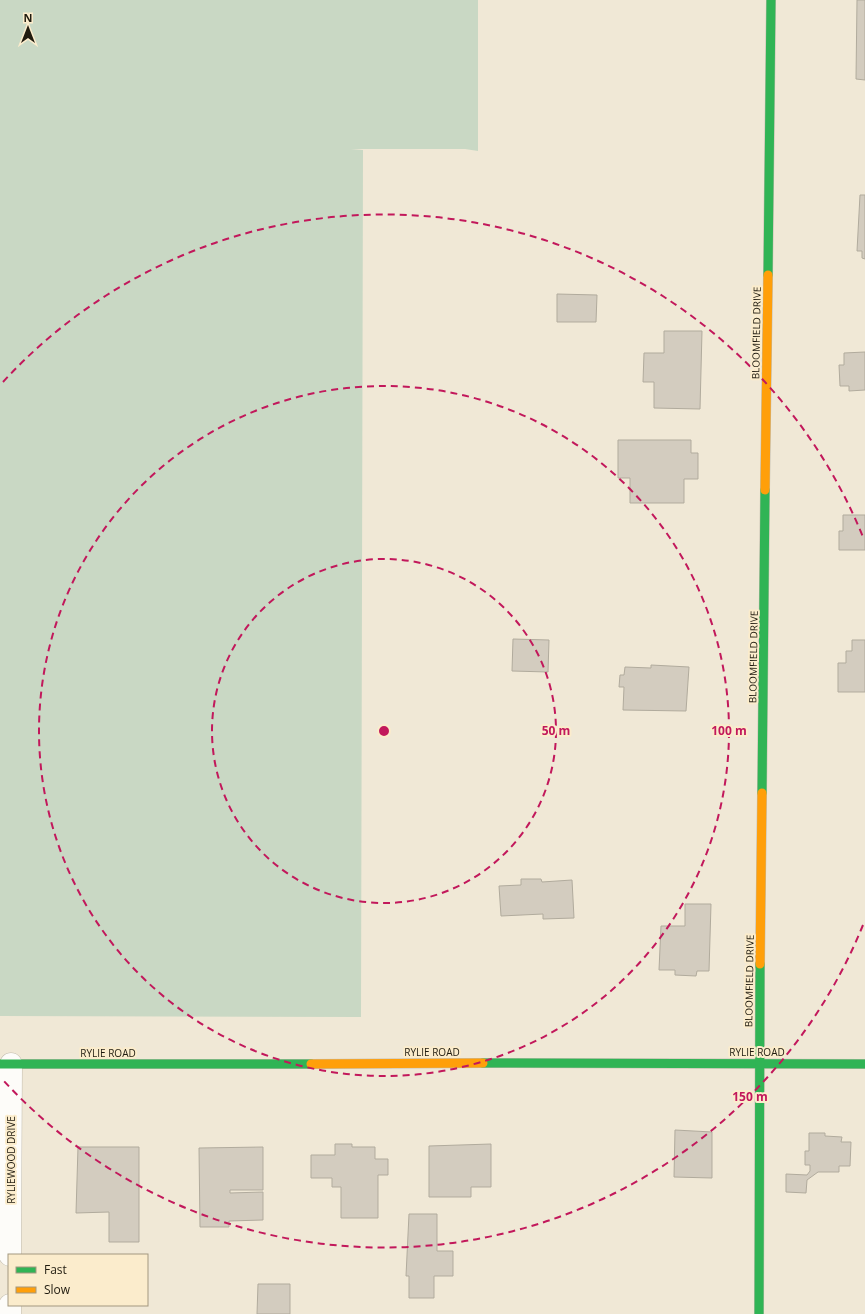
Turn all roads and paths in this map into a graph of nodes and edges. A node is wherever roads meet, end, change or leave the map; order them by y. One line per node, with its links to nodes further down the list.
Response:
1 (771, 0): 2 (street, BLOOMFIELD DRIVE)
2 (759, 1063): 3 (street, RYLIE ROAD); 4 (street, RYLIE ROAD); 6 (street, BLOOMFIELD DRIVE)
3 (5, 1064): 5 (street, RYLIEWOOD DRIVE)
4 (865, 1064)
5 (10, 1254)
6 (759, 1314)

